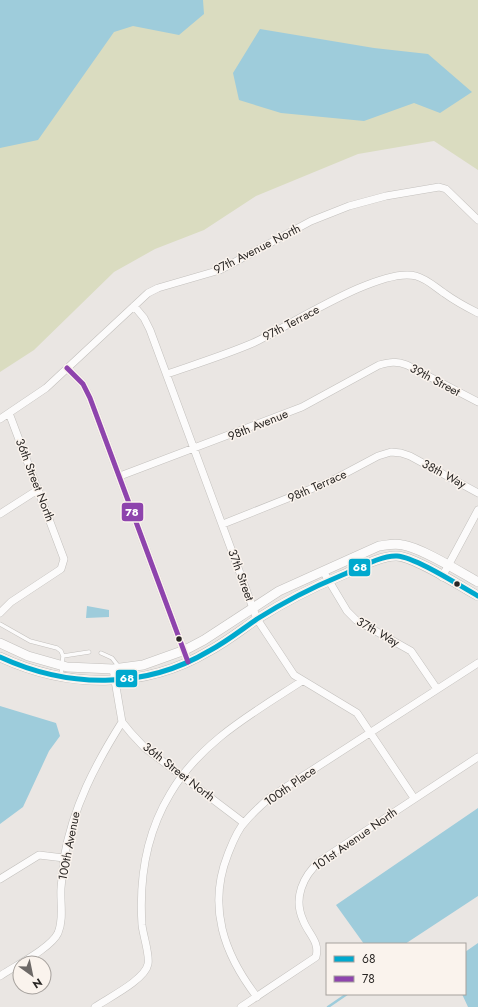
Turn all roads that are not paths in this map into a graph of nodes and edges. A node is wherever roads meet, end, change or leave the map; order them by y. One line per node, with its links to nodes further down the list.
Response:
1 (478, 220): 2 (street, 97th Avenue North)
2 (134, 306): 5 (street, 97th Avenue North); 6 (street, 37th Street)
3 (478, 313): 6 (street, 97th Terrace)
4 (390, 362): 7 (street, 39th Street); 10 (street, 98th Avenue)
5 (67, 368): 8 (street, 97th Avenue North); 12 (street)
6 (168, 374): 10 (street, 37th Street)
7 (478, 402)
8 (9, 413): 9 (street, 97th Avenue North); 13 (street, 36th Street North)
9 (0, 420)
10 (195, 449): 12 (street, 98th Avenue); 17 (street, 37th Street)
11 (410, 456): 14 (street, 38th Way); 17 (street, 98th Terrace)
12 (120, 476): 29 (street)
13 (39, 489): 16 (street); 25 (street, 36th Street North)
14 (478, 493)
15 (478, 510): 18 (street)
16 (0, 514)
17 (223, 524): 24 (street, 37th Street)
18 (449, 566): 19 (street); 20 (street); 22 (street)
19 (323, 571): 21 (street, 37th Way); 24 (street)
20 (442, 576): 21 (street); 23 (street)
21 (328, 581): 26 (street); 40 (street, 37th Way)
22 (478, 582)
23 (478, 596)
24 (254, 608): 26 (street, 37th Street); 29 (street)
25 (0, 613)
26 (257, 619): 34 (street); 39 (street, 37th Street)
27 (0, 624): 33 (lane)
28 (0, 643): 33 (street)
29 (184, 650): 34 (street); 36 (street)
30 (89, 652): 33 (lane)
31 (101, 653): 36 (lane)
32 (0, 657): 37 (street)
33 (62, 661): 36 (street); 37 (lane)
34 (188, 662): 38 (street)
35 (478, 663): 40 (street, 100th Place)
36 (116, 668): 38 (street)
37 (60, 677): 38 (street)
38 (115, 681): 41 (street)
39 (302, 681): 42 (street, 37th Street); 44 (street)
40 (436, 689): 42 (street, 100th Place)
41 (122, 722): 44 (street, 36th Street North); 47 (street, 100th Avenue)
42 (371, 731): 45 (street, 37th Street); 46 (street, 100th Place)
43 (478, 757): 45 (street, 101st Avenue North)
44 (182, 775): 46 (street, 36th Street North); 51 (street)
45 (414, 798): 50 (street, 101st Avenue North)
46 (244, 822): 50 (street, 100th Place)
47 (64, 858): 48 (street); 49 (street, 100th Avenue)
48 (0, 879)
49 (0, 976)
50 (257, 997): 52 (street)
51 (95, 1007)
52 (241, 1007)

